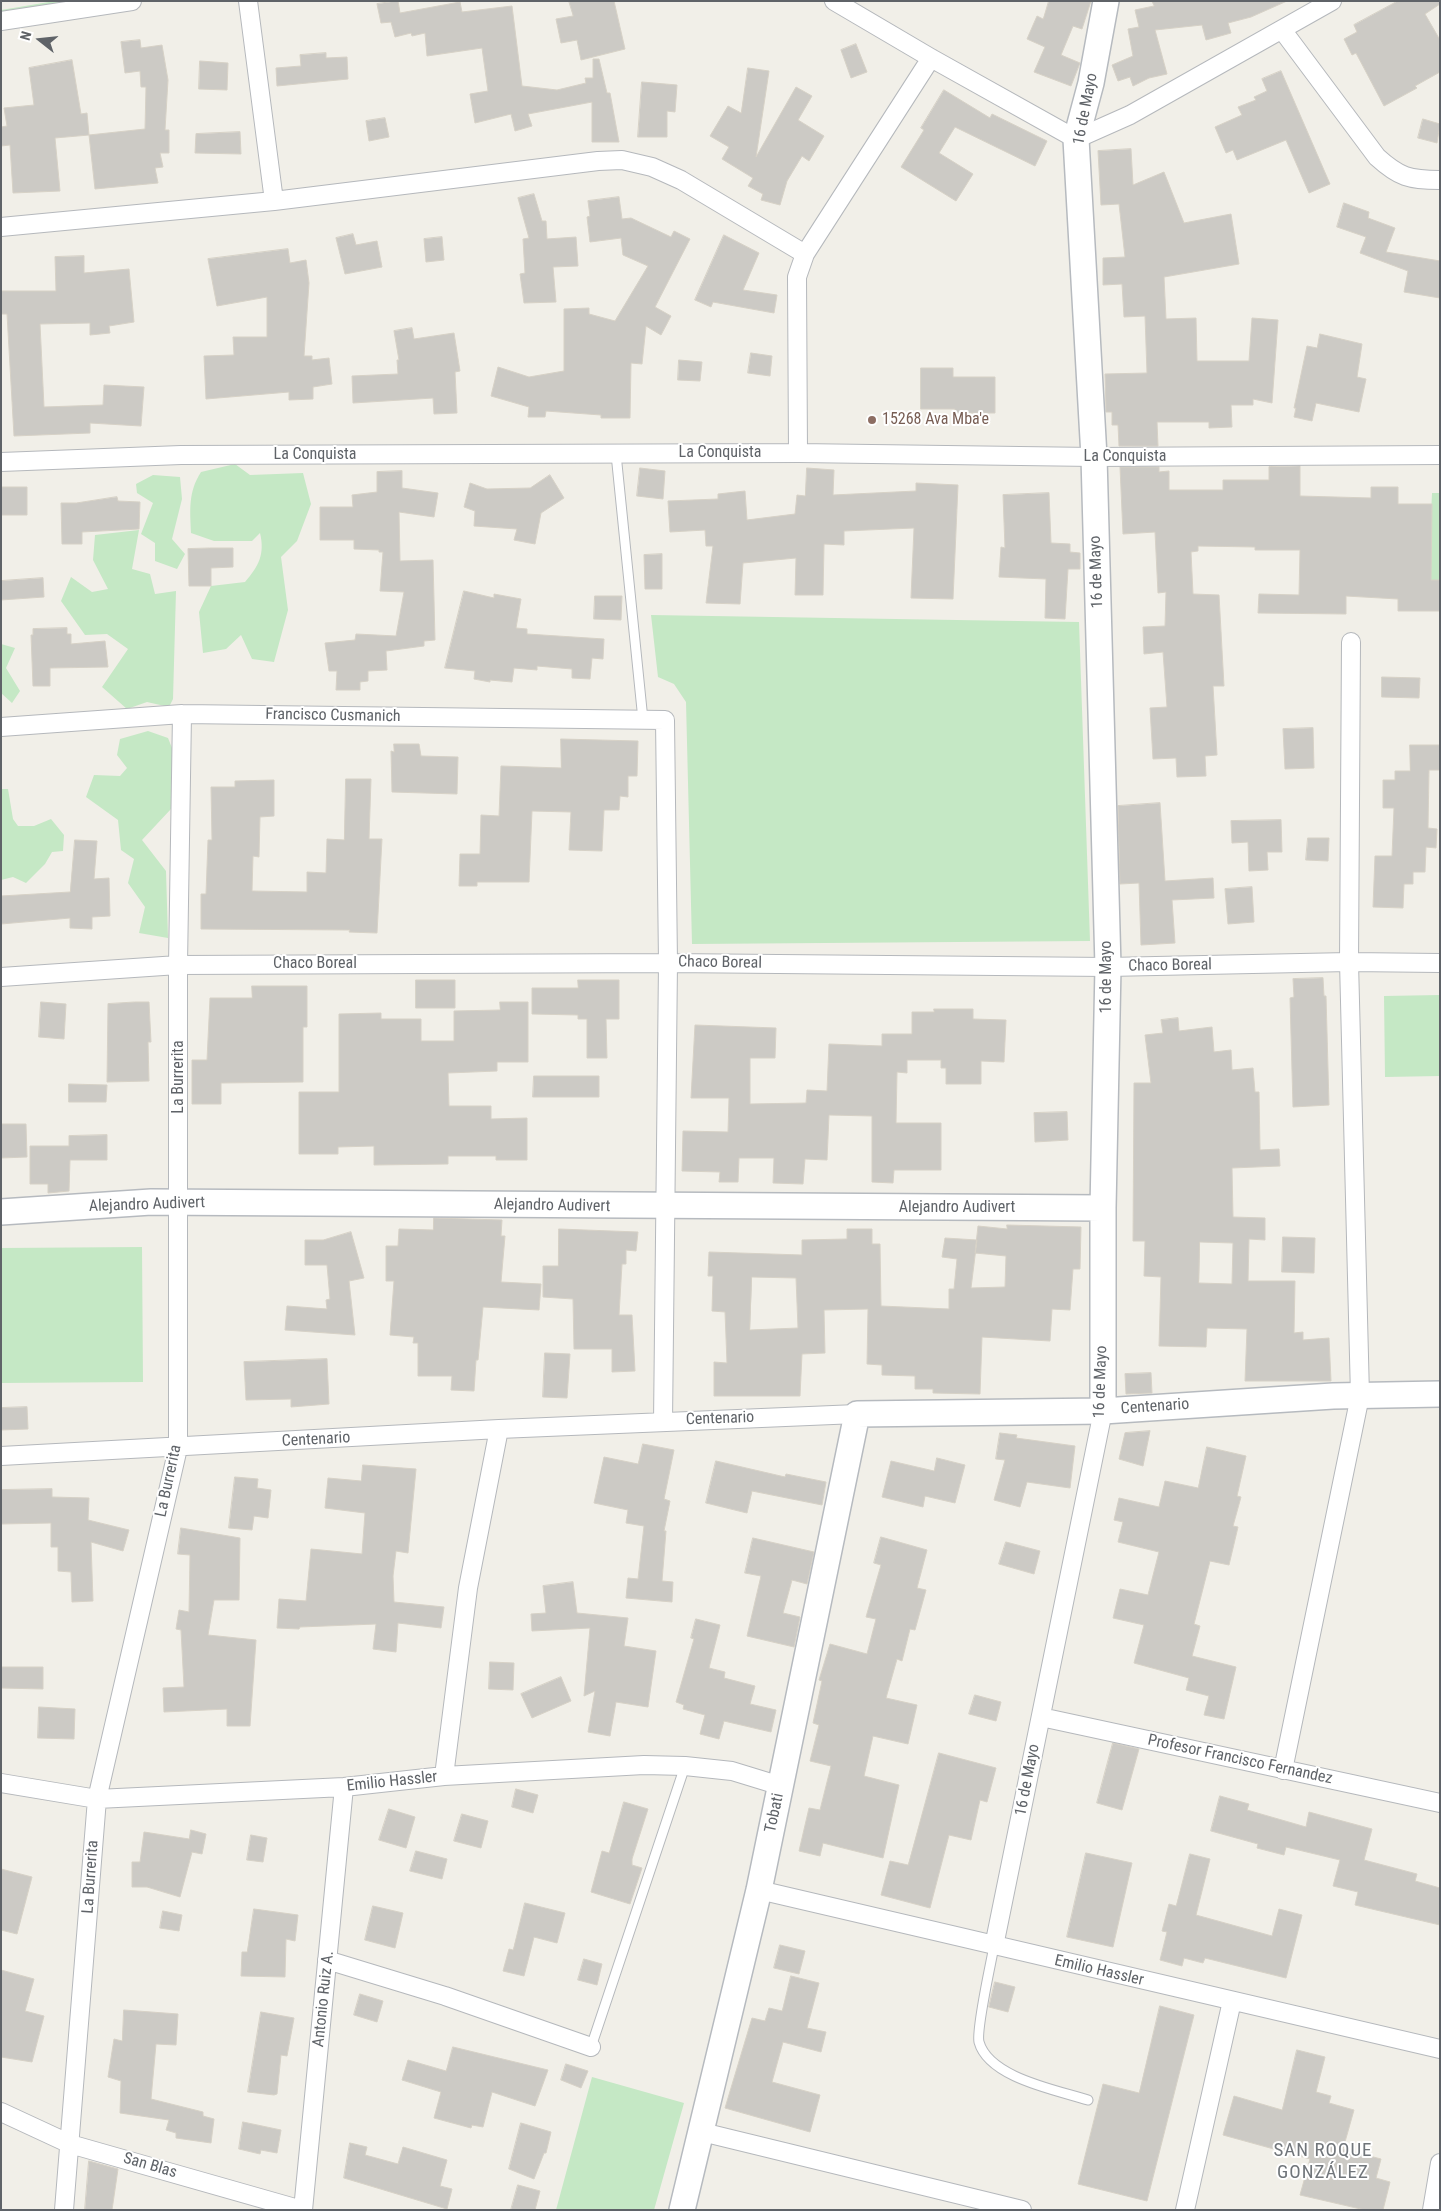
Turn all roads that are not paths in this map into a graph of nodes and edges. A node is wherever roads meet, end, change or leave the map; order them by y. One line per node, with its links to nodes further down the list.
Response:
1 (132, 1): 6 (street)
2 (248, 1): 11 (street)
3 (834, 1): 8 (street)
4 (1106, 1): 9 (street, 16 de Mayo)
5 (1332, 1): 7 (street)
6 (1, 21)
7 (1283, 30): 9 (street); 10 (street)
8 (931, 58): 9 (street); 13 (street)
9 (1076, 139): 17 (street, 16 de Mayo)
10 (1440, 180)
11 (274, 201): 12 (street); 13 (street)
12 (1, 227)
13 (805, 254): 14 (street)
14 (798, 453): 15 (street, La Conquista); 17 (street, La Conquista)
15 (616, 454): 18 (street, La Conquista); 21 (lane)
16 (1440, 455): 17 (street, La Conquista)
17 (1094, 457): 27 (street, 16 de Mayo)
18 (1, 462)
19 (1351, 642): 24 (street)
20 (182, 714): 21 (street, Francisco Cusmanich); 22 (street, Francisco Cusmanich); 26 (street, La Burrerita)
21 (643, 720): 23 (street, Francisco Cusmanich)
22 (1, 727)
23 (668, 962): 26 (street, Chaco Boreal); 27 (street, Chaco Boreal); 30 (street)
24 (1350, 962): 25 (street, Chaco Boreal); 27 (street, Chaco Boreal); 34 (street)
25 (1440, 962)
26 (178, 965): 28 (street, Chaco Boreal); 29 (street, La Burrerita)
27 (1108, 967): 31 (street, 16 de Mayo)
28 (1, 977)
29 (179, 1202): 30 (street, Alejandro Audivert); 32 (street, Alejandro Audivert); 39 (street, La Burrerita)
30 (666, 1207): 31 (street, Alejandro Audivert); 37 (street)
31 (1103, 1208): 35 (street, 16 de Mayo)
32 (1, 1212)
33 (1440, 1394): 34 (street, Centenario)
34 (1360, 1396): 35 (street, Centenario); 43 (street)
35 (1103, 1411): 36 (street, Centenario); 41 (street, 16 de Mayo)
36 (857, 1414): 37 (street, Centenario); 46 (street, Tobati)
37 (663, 1422): 38 (street, Centenario)
38 (499, 1429): 39 (street, Centenario); 44 (street)
39 (178, 1448): 40 (street, Centenario); 48 (street, La Burrerita)
40 (1, 1456)
41 (1041, 1717): 43 (street, Profesor Francisco Fernandez); 51 (street, 16 de Mayo)
42 (685, 1766): 44 (street, Emilio Hassler); 46 (street, Emilio Hassler); 54 (lane)
43 (1283, 1770): 49 (street, Profesor Francisco Fernandez)
44 (444, 1776): 47 (street, Emilio Hassler)
45 (1, 1783): 48 (street, Emilio Hassler)
46 (781, 1786): 50 (street, Tobati)
47 (344, 1787): 48 (street, Emilio Hassler); 52 (street, Antonio Ruiz A.)
48 (97, 1799): 59 (street, La Burrerita)
49 (1440, 1804)
50 (759, 1890): 51 (street, Emilio Hassler); 58 (street, Tobati)
51 (994, 1946): 53 (street, Emilio Hassler); 56 (lane)
52 (327, 1960): 54 (street); 62 (street, Antonio Ruiz A.)
53 (1232, 2001): 55 (street, Emilio Hassler); 65 (street)
54 (591, 2047)
55 (1440, 2049)
56 (1088, 2100)
57 (1, 2112): 59 (street, San Blas)
58 (702, 2132): 63 (street, Tobati); 64 (street)
59 (70, 2144): 61 (street, La Burrerita); 62 (street, San Blas)
60 (1440, 2163): 66 (street)
61 (64, 2210)
62 (302, 2210)
63 (682, 2210)
64 (1022, 2210)
65 (1185, 2210)
66 (1432, 2210)

